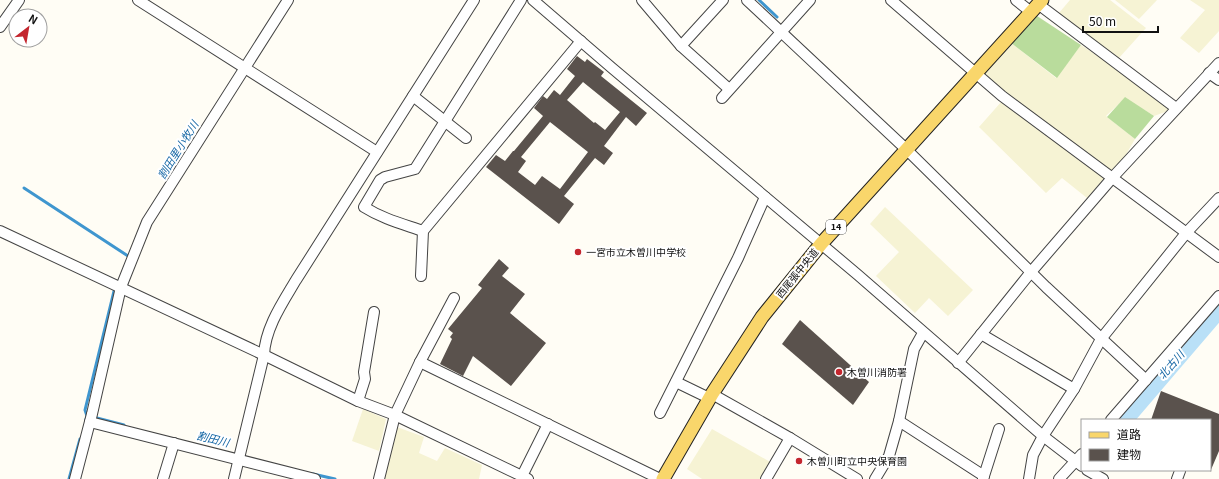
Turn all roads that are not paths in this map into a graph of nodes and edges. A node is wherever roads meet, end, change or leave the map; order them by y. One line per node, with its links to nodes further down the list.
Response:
1 (19, 0): 14 (street)
2 (138, 0): 19 (street)
3 (288, 0): 19 (street)
4 (474, 0): 24 (street)
5 (521, 0): 27 (street)
6 (533, 0): 16 (street)
7 (642, 0): 17 (street)
8 (723, 0): 17 (street)
9 (747, 0): 15 (street)
10 (810, 0): 15 (street)
11 (891, 0): 20 (street)
12 (1016, 0): 13 (street)
13 (1037, 5): 20 (main road, 西尾張中央道 / 14); 26 (street)
14 (0, 27)
15 (781, 32): 23 (street); 29 (street)
16 (580, 41): 32 (street); 35 (street)
17 (681, 46): 23 (street)
18 (1219, 63): 21 (street)
19 (245, 68): 30 (street); 41 (street)
20 (975, 73): 29 (main road, 西尾張中央道 / 14); 31 (street)
21 (1209, 73): 22 (street); 26 (street)
22 (1219, 80)
23 (729, 89): 25 (street)
24 (413, 96): 27 (street); 30 (street)
25 (722, 98)
26 (1176, 108): 31 (street)
27 (444, 121): 28 (street); 35 (street)
28 (466, 138)
29 (907, 150): 37 (main road, 西尾張中央道 / 14); 39 (street)
30 (377, 152): 48 (street)
31 (1112, 178): 36 (street); 39 (street)
32 (766, 197): 37 (street); 52 (street)
33 (1219, 198): 36 (street)
34 (0, 231): 41 (street)
35 (423, 231): 40 (street)
36 (1187, 232): 38 (street); 47 (street)
37 (821, 244): 45 (street); 54 (main road, 西尾張中央道 / 14)
38 (1219, 256)
39 (1031, 272): 46 (street); 47 (street)
40 (421, 276)
41 (121, 287): 48 (street); 58 (street)
42 (1219, 296): 51 (street)
43 (454, 298): 49 (street)
44 (374, 312): 55 (street)
45 (923, 333): 50 (street); 60 (street)
46 (981, 334): 50 (street); 53 (street)
47 (1101, 339): 51 (street); 53 (street)
48 (264, 355): 55 (street); 66 (street)
49 (420, 362): 57 (street); 61 (street)
50 (958, 363): 63 (street)
51 (1146, 380): 59 (street)
52 (676, 382): 54 (street); 56 (street)
53 (1074, 389): 63 (street)
54 (710, 396): 64 (street); 77 (main road, 西尾張中央道 / 14)
55 (358, 401): 57 (street)
56 (660, 413)
57 (395, 415): 69 (street); 76 (street)
58 (91, 418): 65 (street); 72 (street)
59 (1112, 419)
60 (899, 422): 70 (street); 80 (street)
61 (548, 424): 71 (street); 77 (street)
62 (999, 430): 70 (street)
63 (1043, 436): 67 (street); 81 (street)
64 (790, 438): 78 (street); 79 (street)
65 (174, 443): 66 (street); 73 (street)
66 (239, 457): 74 (street); 75 (street)
67 (1078, 464): 82 (street)
68 (1089, 471): 83 (street)
69 (509, 475): 71 (street)
70 (983, 477)
71 (525, 478)
72 (75, 479)
73 (164, 479)
74 (234, 479)
75 (315, 479)
76 (379, 479)
77 (661, 479)
78 (766, 479)
79 (857, 479)
80 (876, 479)
81 (1029, 479)
82 (1059, 479)
83 (1103, 479)

